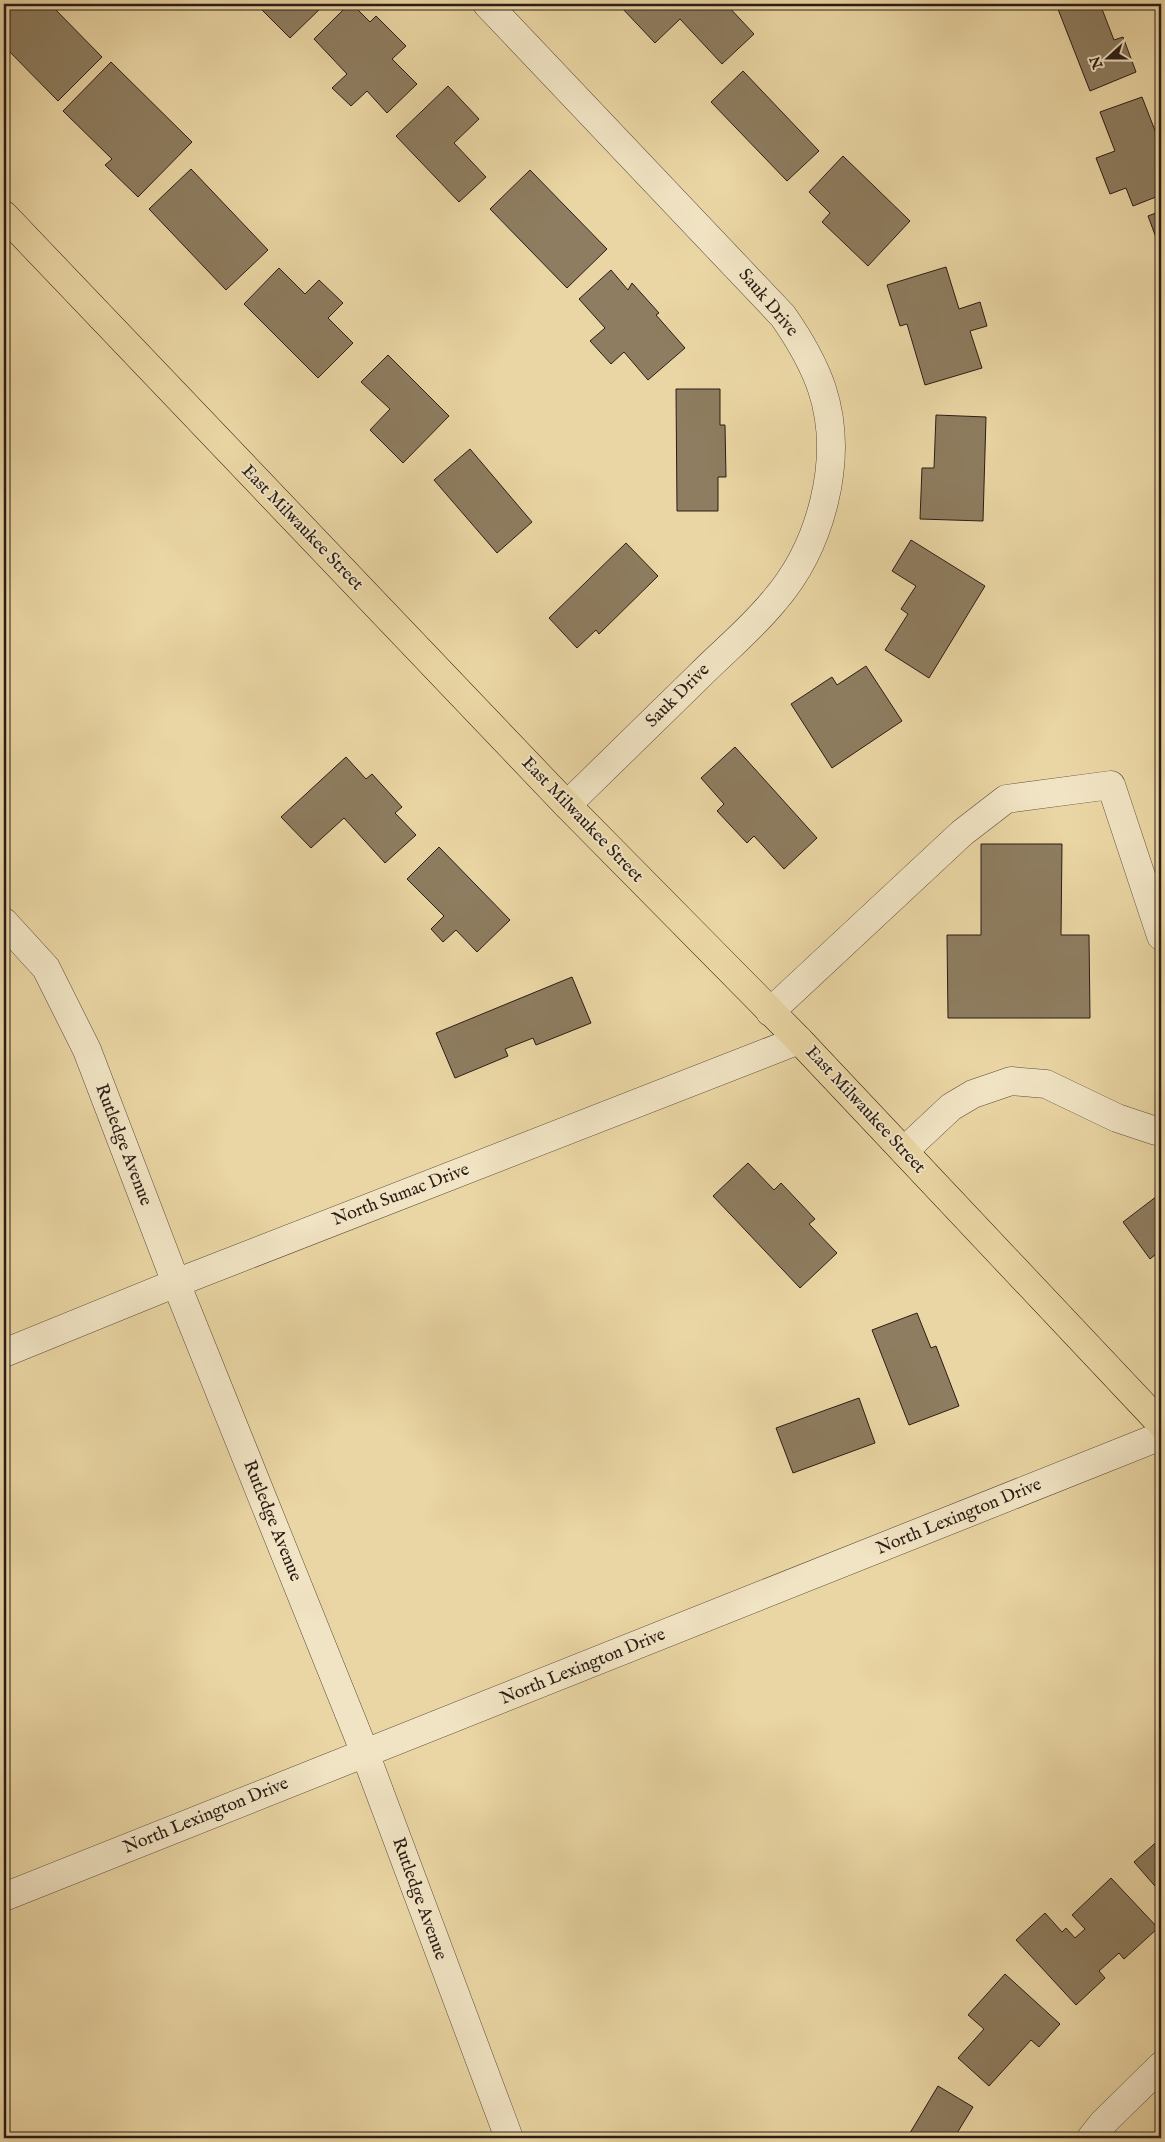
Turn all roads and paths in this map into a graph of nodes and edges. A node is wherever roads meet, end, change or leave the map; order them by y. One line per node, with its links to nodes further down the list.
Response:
1 (487, 4): 3 (street, Sauk Drive)
2 (4, 215): 3 (main road, East Milwaukee Street)
3 (567, 805): 6 (main road, East Milwaukee Street)
4 (4, 922): 10 (street, Rutledge Avenue)
5 (1161, 936): 6 (street)
6 (770, 1012): 7 (main road, East Milwaukee Street)
7 (798, 1040): 9 (main road, East Milwaukee Street); 10 (street, North Sumac Drive)
8 (1161, 1129): 9 (street)
9 (904, 1151): 12 (main road, East Milwaukee Street)
10 (176, 1283): 11 (street, North Sumac Drive); 14 (street, Rutledge Avenue)
11 (4, 1353)
12 (1161, 1424)
13 (1161, 1436): 14 (street, North Lexington Drive)
14 (365, 1753): 15 (street, North Lexington Drive); 17 (street, Rutledge Avenue)
15 (4, 1896)
16 (1161, 2066): 18 (street)
17 (509, 2138)
18 (1091, 2138)

